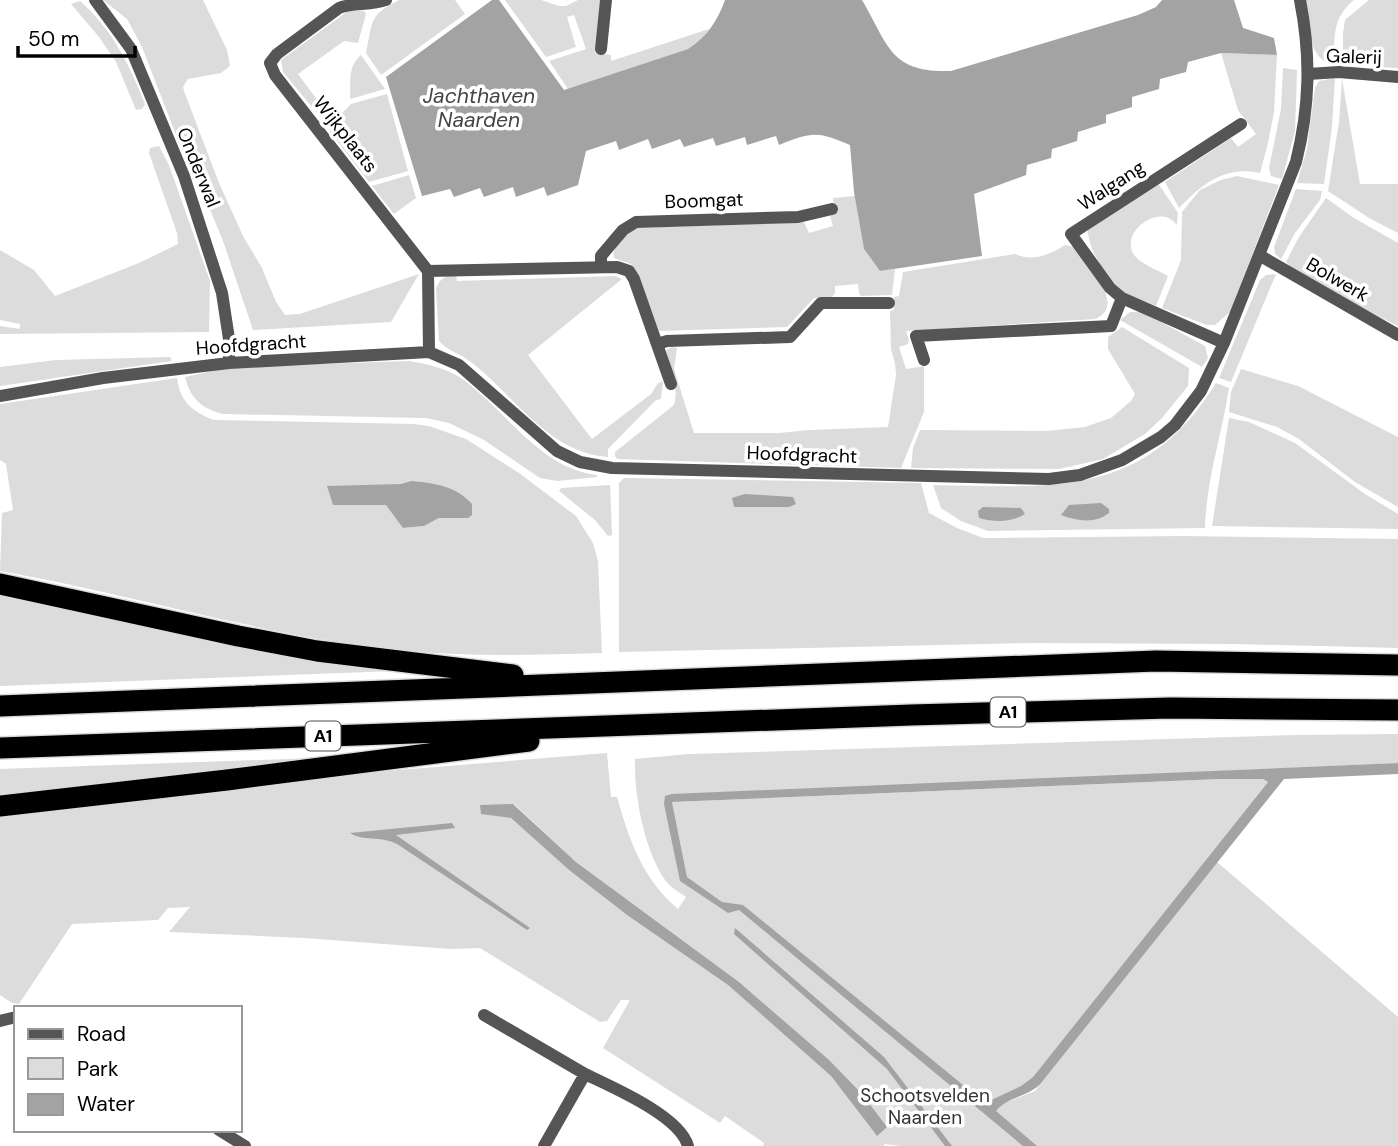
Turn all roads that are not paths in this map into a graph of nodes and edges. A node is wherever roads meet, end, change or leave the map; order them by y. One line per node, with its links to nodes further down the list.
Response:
1 (95, 0): 20 (street, Onderwal)
2 (386, 0): 12 (street, Wijkplaats)
3 (606, 0): 5 (street)
4 (1300, 0): 6 (street, Hoofdgracht)
5 (601, 49)
6 (1308, 74): 7 (street, Galerij); 10 (street, Hoofdgracht)
7 (1398, 77)
8 (1241, 124): 13 (street, Walgang)
9 (832, 209): 11 (street, Boomgat)
10 (1259, 255): 15 (street, Bolwerk); 16 (street, Hoofdgracht)
11 (601, 267): 12 (street); 17 (street)
12 (428, 271): 18 (street)
13 (1122, 298): 16 (street, Walgang); 19 (street)
14 (889, 303): 17 (street)
15 (1398, 335)
16 (1224, 342): 18 (street, Hoofdgracht)
17 (657, 344): 21 (street)
18 (429, 352): 20 (street, Hoofdgracht)
19 (924, 360)
20 (229, 363): 22 (street, Hoofdgracht)
21 (671, 384)
22 (0, 396)
23 (0, 584): 25 (highway, A1)
24 (1398, 665): 25 (highway, A1)
25 (578, 682): 26 (highway, A1)
26 (0, 706)
27 (1398, 710): 28 (highway, A1)
28 (646, 725): 29 (highway, A1); 30 (highway, A1)
29 (0, 748)
30 (0, 806)
31 (484, 1015): 32 (street)
32 (585, 1074): 35 (street); 36 (street)
33 (222, 1132): 34 (street)
34 (245, 1146)
35 (544, 1146)
36 (688, 1146)

